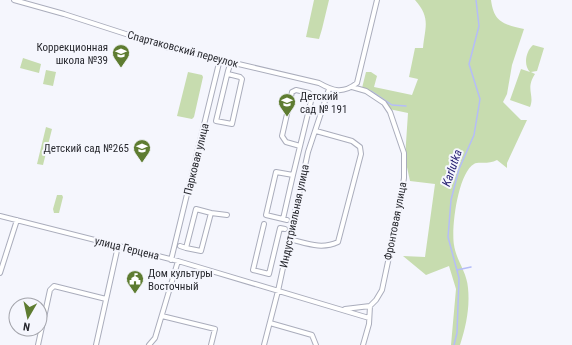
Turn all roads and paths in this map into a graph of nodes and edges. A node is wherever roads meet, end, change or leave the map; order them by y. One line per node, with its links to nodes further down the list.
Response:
1 (14, 0): 3 (street, Спартаковский переулок)
2 (377, 0): 6 (street)
3 (220, 59): 7 (street, Спартаковский переулок); 21 (street, Парковая улица)
4 (229, 68): 5 (street)
5 (228, 74): 5 (street)
6 (352, 87): 7 (street, Спартаковский переулок); 28 (street, Фронтовая улица)
7 (329, 89): 8 (street, Индустриальная улица)
8 (316, 131): 17 (street, Индустриальная улица); 17 (street)
9 (300, 146): 9 (street); 10 (street)
10 (293, 175): 10 (street)
11 (211, 213): 12 (street); 20 (street); 20 (street)
12 (226, 215)
13 (0, 216): 14 (street, улица Герцена)
14 (17, 220): 18 (street, улица Герцена); 24 (street)
15 (264, 224): 23 (street)
16 (285, 229): 23 (street)
17 (289, 238): 26 (street, Индустриальная улица)
18 (118, 246): 21 (street, улица Герцена); 27 (street)
19 (180, 246): 20 (street)
20 (186, 248)
21 (171, 260): 22 (street, улица Герцена)
22 (178, 261): 26 (street, улица Герцена); 30 (street)
23 (253, 270): 25 (street)
24 (0, 272)
25 (251, 275)
26 (278, 291): 29 (street, улица Герцена); 32 (street, Индустриальная улица)
27 (106, 299): 33 (street); 34 (street)
28 (370, 306): 29 (street); 31 (street)
29 (343, 310): 31 (street, улица Герцена)
30 (162, 316): 35 (street); 36 (street)
31 (369, 318): 39 (street)
32 (270, 323): 37 (street, Индустриальная улица); 38 (street)
33 (38, 345)
34 (96, 345)
35 (149, 345)
36 (211, 345)
37 (264, 345)
38 (316, 345)
39 (363, 345)

